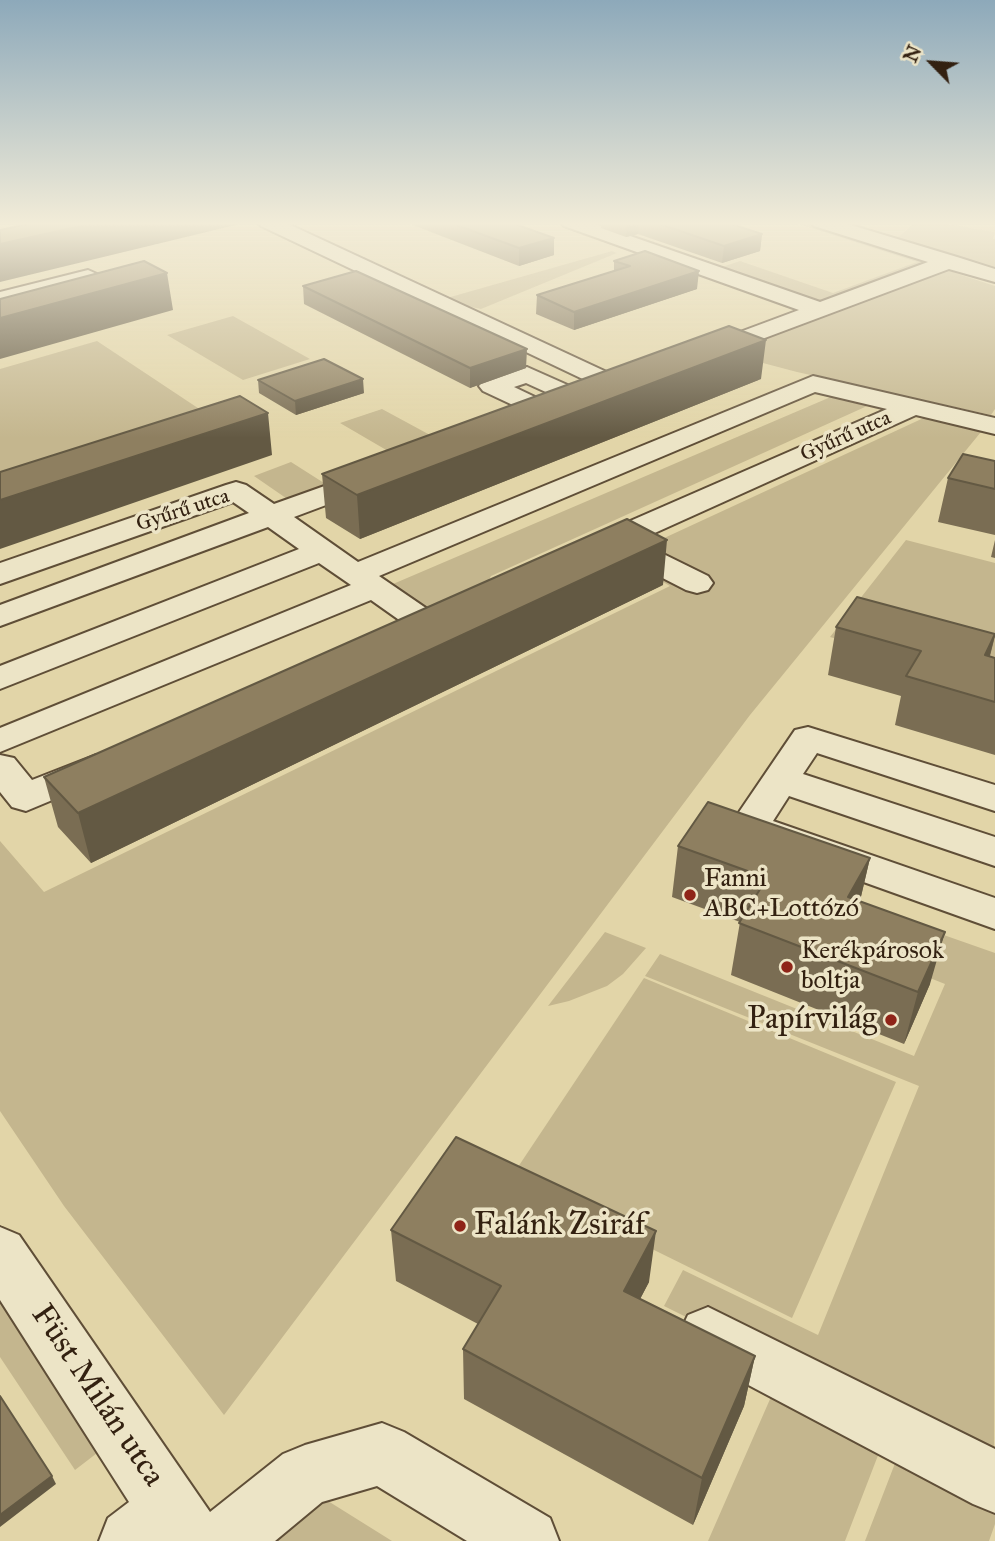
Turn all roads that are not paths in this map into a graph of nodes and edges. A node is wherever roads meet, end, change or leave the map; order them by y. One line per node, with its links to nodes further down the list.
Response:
1 (19, 294): 6 (street)
2 (126, 294): 7 (street)
3 (430, 294): 10 (street)
4 (774, 294): 8 (street)
5 (863, 294): 8 (street)
6 (0, 299)
7 (95, 302)
8 (820, 310): 9 (street)
9 (687, 360)
10 (581, 400): 12 (street); 12 (street)
11 (913, 407): 14 (street); 17 (street, Gyűrű utca); 21 (street, Gyűrű utca)
12 (547, 413): 13 (street)
13 (521, 422)
14 (995, 426)
15 (392, 471): 16 (street)
16 (272, 516): 18 (street); 20 (street, Gyűrű utca); 23 (street)
17 (613, 540): 19 (street, Gyűrű utca); 22 (street)
18 (323, 551): 21 (street); 25 (street)
19 (563, 562)
20 (0, 574)
21 (367, 580): 24 (street); 26 (street, Gyűrű utca)
22 (697, 583)
23 (0, 616)
24 (387, 639)
25 (0, 678)
26 (0, 741)
27 (126, 754): 28 (street)
28 (0, 767)
29 (780, 780): 30 (street); 31 (street); 32 (street)
30 (995, 798)
31 (995, 852)
32 (995, 914)
33 (0, 1252): 36 (street, Füst Milán utca)
34 (657, 1307): 35 (street)
35 (995, 1482)
36 (165, 1530)
37 (225, 1541): 38 (street)
38 (527, 1541)

